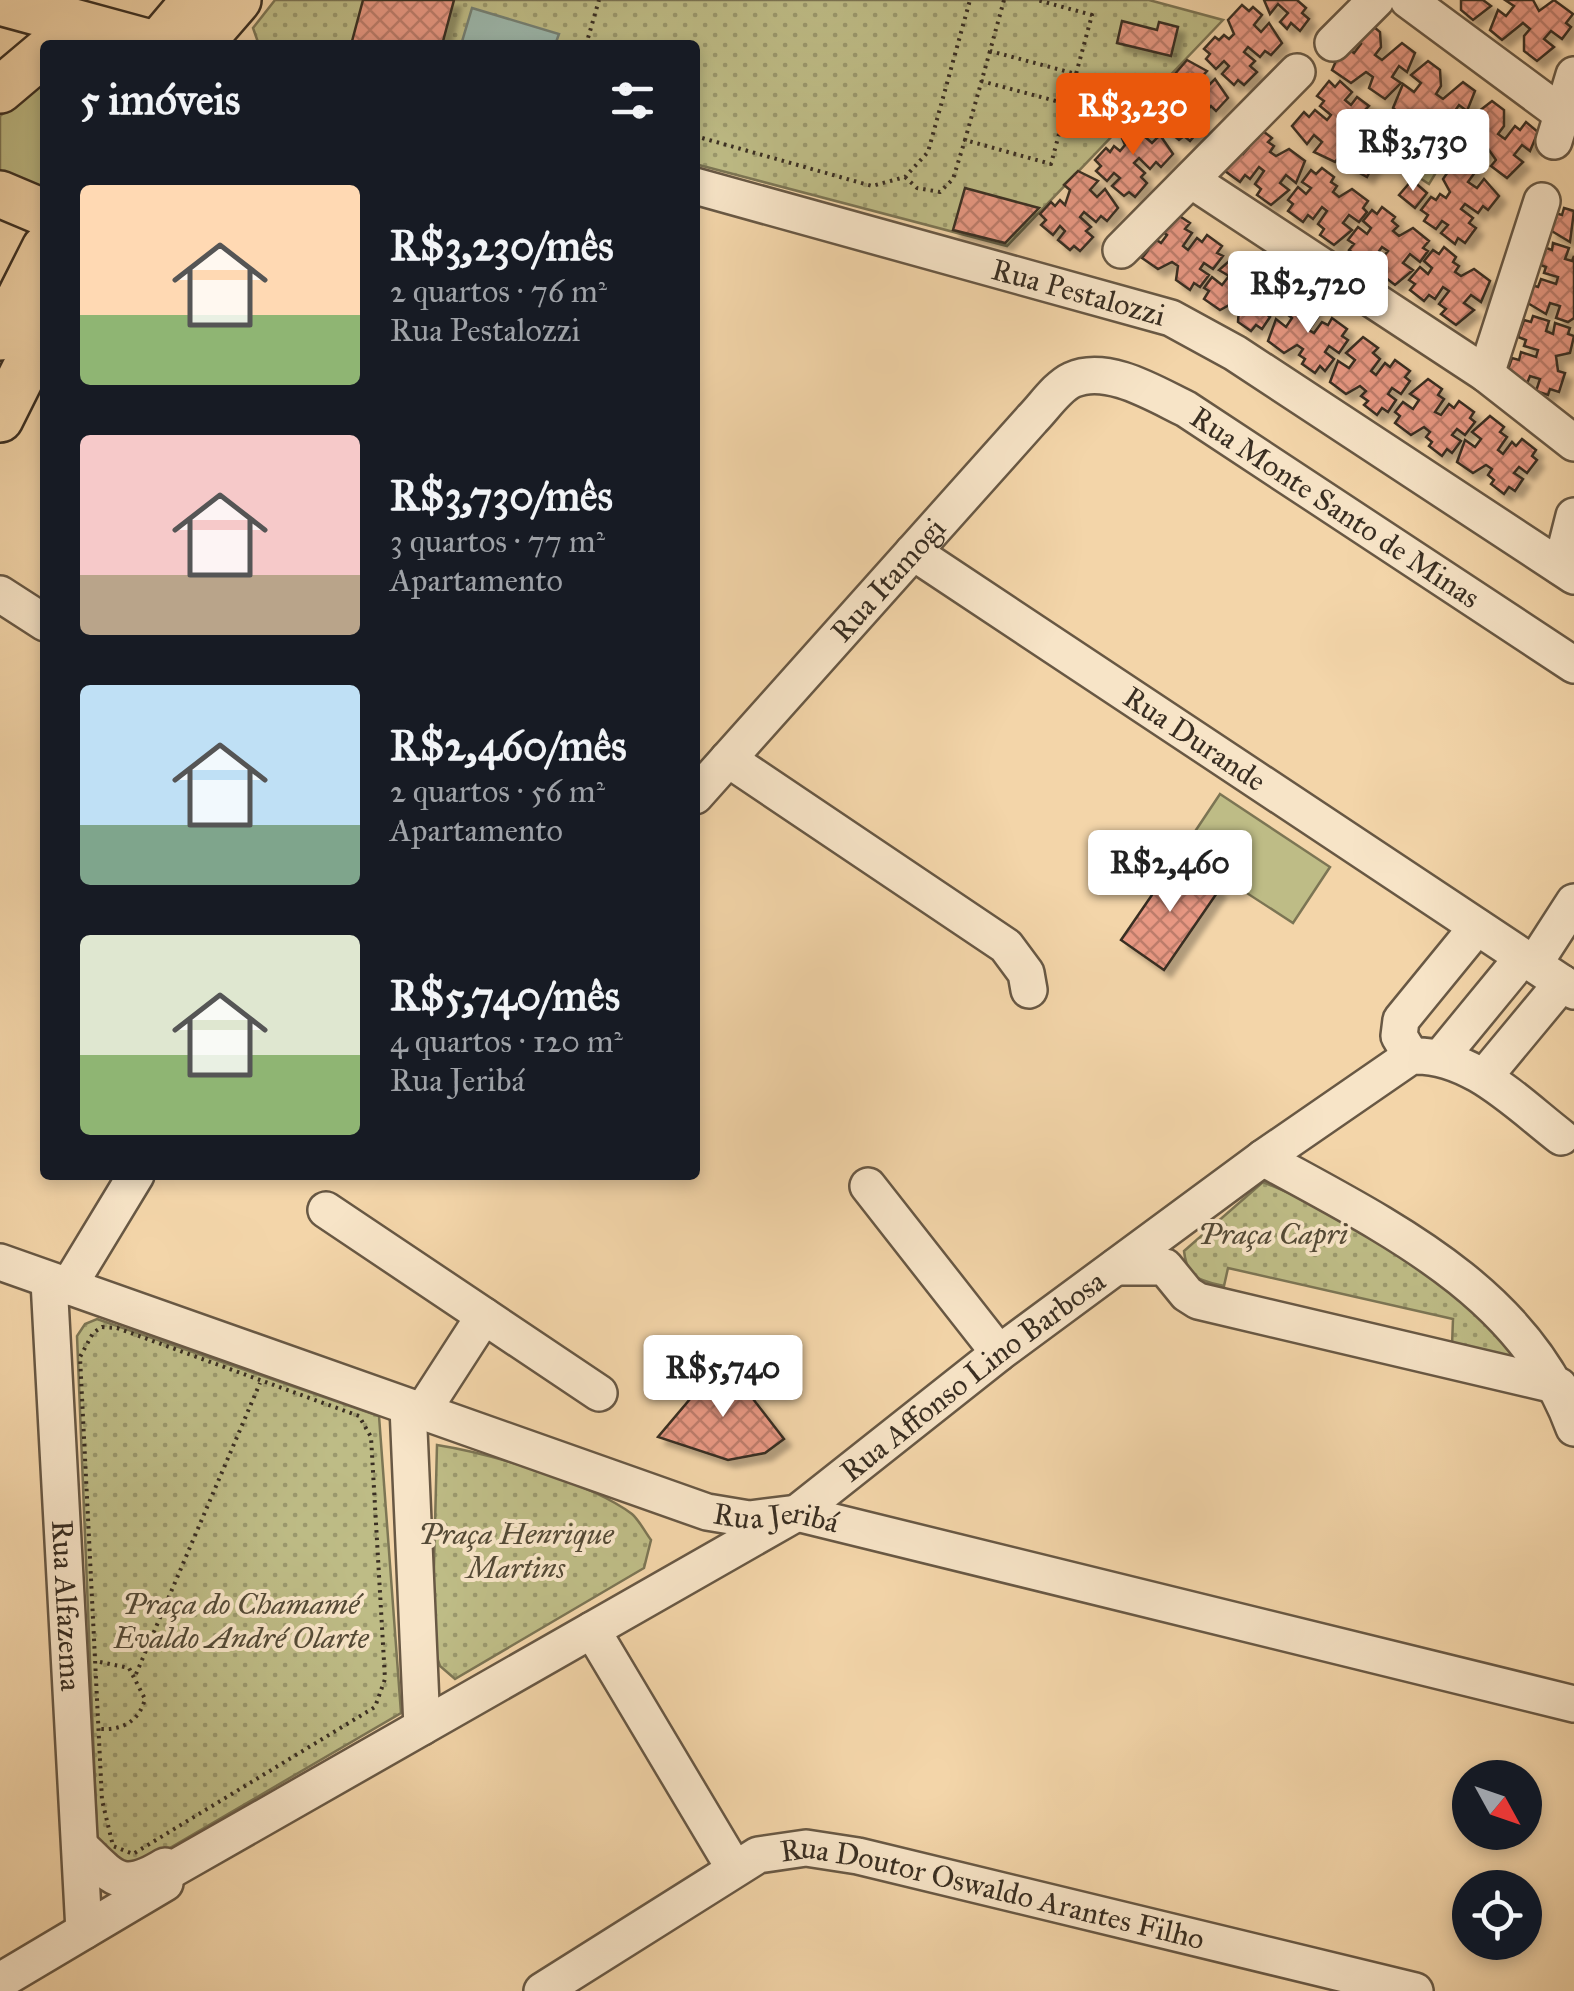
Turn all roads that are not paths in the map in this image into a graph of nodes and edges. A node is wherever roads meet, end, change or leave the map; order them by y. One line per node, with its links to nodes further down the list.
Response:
1 (196, 0): 7 (main road)
2 (238, 0): 8 (main road)
3 (1376, 0): 9 (street)
4 (1408, 0): 12 (street)
5 (3, 8): 6 (main road)
6 (59, 40)
7 (161, 40)
8 (203, 40)
9 (1332, 44)
10 (40, 56): 13 (main road)
11 (1297, 72): 14 (street)
12 (1574, 75)
13 (0, 90)
14 (1192, 180): 19 (street); 23 (street)
15 (700, 187): 29 (street, Rua Pestalozzi)
16 (0, 194): 18 (main road)
17 (1542, 201): 23 (street)
18 (40, 211)
19 (1120, 250)
20 (40, 258): 21 (main road)
21 (0, 338)
22 (40, 340): 25 (main road)
23 (1486, 374): 26 (street)
24 (1088, 375): 28 (street, Rua Itamogi); 32 (street, Rua Monte Santo de Minas)
25 (0, 419)
26 (1574, 443)
27 (1574, 516): 29 (street)
28 (913, 552): 33 (street, Rua Itamogi); 36 (street, Rua Durande)
29 (1567, 572)
30 (0, 594): 31 (street)
31 (40, 621)
32 (1574, 665)
33 (728, 759): 34 (street, Rua Itamogi); 38 (street)
34 (700, 790)
35 (1574, 902): 37 (street)
36 (1478, 926): 37 (street, Rua Durande); 39 (street)
37 (1548, 974): 39 (street, Rua Affonso Lino Barbosa); 40 (street)
38 (1029, 990)
39 (1415, 1061): 40 (street); 42 (street, Rua Affonso Lino Barbosa)
40 (1484, 1077): 41 (street)
41 (1561, 1137)
42 (1263, 1158): 47 (street, Rua Affonso Lino Barbosa); 51 (street)
43 (132, 1180): 48 (street)
44 (868, 1186): 50 (street)
45 (326, 1210): 49 (street)
46 (0, 1262): 48 (street, Rua Jeribá)
47 (1116, 1267): 50 (street, Rua Affonso Lino Barbosa); 51 (street)
48 (58, 1284): 53 (street, Rua Jeribá); 59 (street, Rua Alfazema)
49 (484, 1316): 52 (street); 53 (street)
50 (999, 1352): 55 (street, Rua Affonso Lino Barbosa)
51 (1559, 1386): 54 (street)
52 (600, 1393)
53 (415, 1409): 55 (street, Rua Jeribá); 58 (street)
54 (1574, 1428)
55 (798, 1512): 56 (street, Rua Affonso Lino Barbosa); 57 (street, Rua Jeribá)
56 (592, 1630): 58 (street, Rua Affonso Lino Barbosa); 60 (street)
57 (1574, 1704)
58 (422, 1727): 61 (street, Rua Affonso Lino Barbosa)
59 (80, 1846): 61 (street, Rua Affonso Lino Barbosa); 62 (street, Rua Alfazema)
60 (734, 1868): 64 (street, Rua Doutor Oswaldo Arantes Filho); 65 (street, Rua Doutor Oswaldo Arantes Filho)
61 (173, 1869): 62 (street, Rua Affonso Lino Barbosa)
62 (84, 1931): 63 (street, Rua Affonso Lino Barbosa)
63 (0, 1981)
64 (542, 1991)
65 (1415, 1991)

